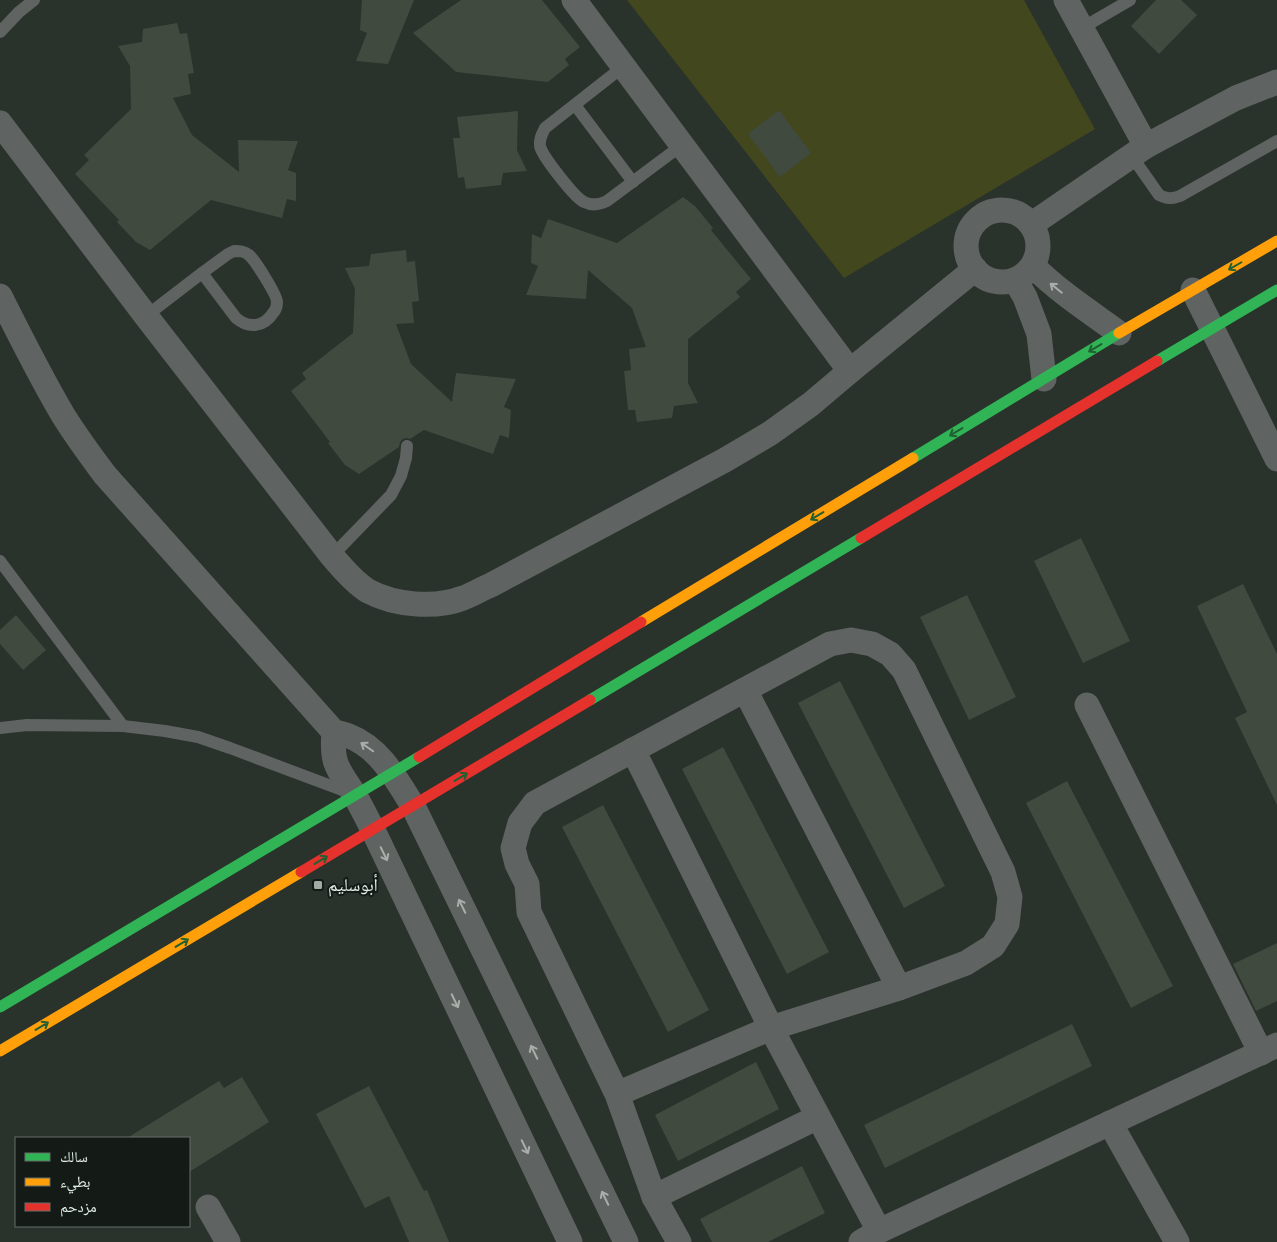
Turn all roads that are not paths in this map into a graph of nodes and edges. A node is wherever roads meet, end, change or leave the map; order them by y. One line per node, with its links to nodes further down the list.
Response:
1 (34, 0): 6 (lane)
2 (574, 0): 7 (street)
3 (1066, 0): 5 (street)
4 (1130, 0): 5 (lane)
5 (1082, 28): 13 (street)
6 (0, 32)
7 (624, 66): 9 (lane); 12 (street)
8 (1275, 87): 13 (street)
9 (575, 105): 14 (lane); 14 (lane)
10 (0, 123): 23 (street)
11 (1277, 141): 13 (lane)
12 (682, 145): 14 (lane); 26 (street)
13 (1139, 150): 15 (street)
14 (633, 182)
15 (1032, 224): 17 (street); 19 (street)
16 (1277, 241): 20 (main road, one-way to 20)
17 (975, 270): 19 (street); 26 (street)
18 (202, 273): 18 (lane); 23 (lane)
19 (1024, 273): 25 (street, one-way to 19); 27 (street)
20 (1193, 290): 24 (street); 25 (main road)
21 (1277, 290): 24 (main road)
22 (0, 296): 36 (street)
23 (146, 316): 30 (street)
24 (1212, 328): 29 (street); 40 (main road, one-way to 24)
25 (1119, 333): 27 (main road, one-way to 27)
26 (850, 371): 30 (street)
27 (1044, 379): 38 (main road, one-way to 38)
28 (407, 446): 30 (lane)
29 (1277, 460)
30 (332, 556)
31 (0, 561): 34 (lane)
32 (745, 690): 37 (street); 42 (street); 42 (street)
33 (1087, 705): 45 (street)
34 (123, 726): 35 (lane); 39 (lane)
35 (0, 728)
36 (334, 732): 38 (street, one-way to 36); 39 (street)
37 (633, 750): 44 (street); 47 (street)
38 (392, 773): 39 (main road); 40 (street)
39 (354, 795): 41 (street); 43 (main road)
40 (413, 806): 41 (main road); 55 (street, one-way to 40)
41 (373, 830): 46 (main road, one-way to 41); 54 (street, one-way to 54)
42 (899, 988): 44 (street)
43 (0, 1007)
44 (771, 1028): 47 (street); 48 (street)
45 (1269, 1049): 49 (street)
46 (0, 1051)
47 (617, 1094): 50 (street)
48 (818, 1116): 50 (street); 52 (street)
49 (1110, 1123): 52 (street); 57 (street)
50 (654, 1197): 56 (street)
51 (208, 1207): 53 (street)
52 (870, 1236)
53 (228, 1242)
54 (570, 1242)
55 (626, 1242)
56 (679, 1242)
57 (1177, 1242)

